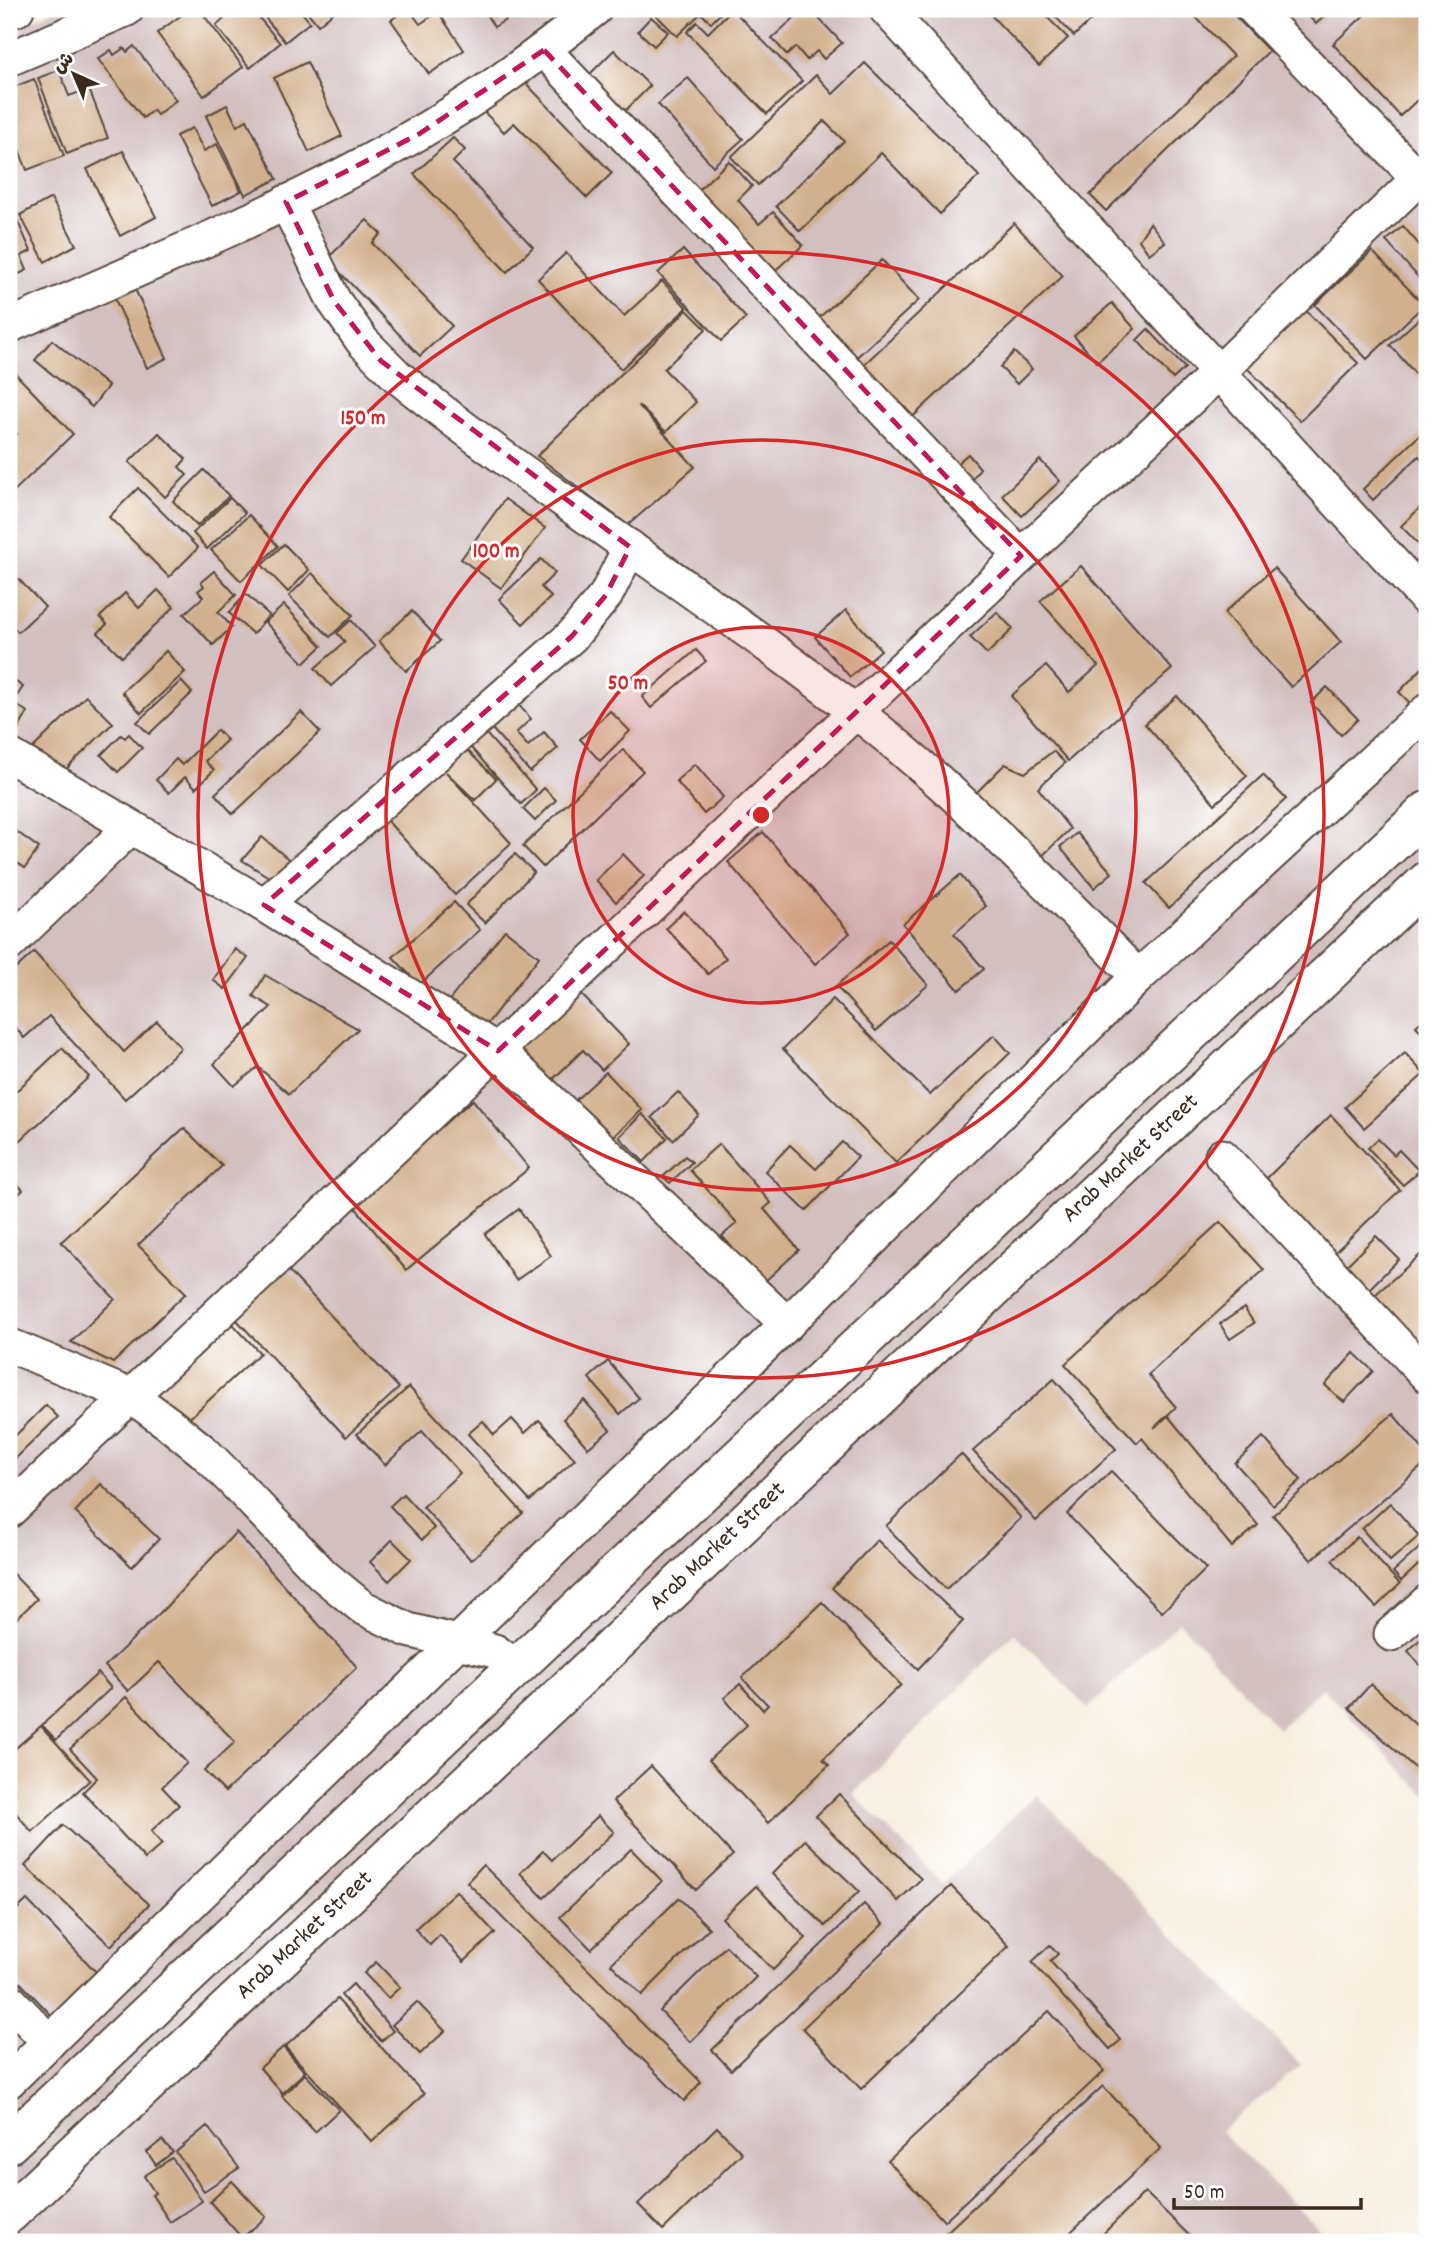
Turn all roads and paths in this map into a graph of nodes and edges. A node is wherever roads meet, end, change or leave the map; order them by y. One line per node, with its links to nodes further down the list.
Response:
1 (17, 9): 6 (street)
2 (127, 9): 8 (street)
3 (595, 9): 7 (street)
4 (886, 9): 12 (street)
5 (1254, 9): 9 (street)
6 (9, 12)
7 (544, 50): 10 (street); 14 (street)
8 (9, 59)
9 (1423, 174): 12 (street)
10 (286, 202): 11 (street); 13 (street)
11 (9, 326)
12 (1219, 372): 14 (street); 15 (street)
13 (630, 547): 17 (street); 22 (street)
14 (1021, 556): 17 (street)
15 (1427, 600)
16 (1427, 711): 24 (street)
17 (855, 712): 24 (street); 25 (street)
18 (9, 755): 20 (street)
19 (1427, 811): 35 (main road)
20 (131, 827): 22 (street); 23 (street)
21 (1427, 881): 40 (main road, Arab Market Street)
22 (264, 905): 25 (street)
23 (9, 944)
24 (1138, 977): 27 (street)
25 (498, 1051): 27 (street); 30 (street)
26 (1222, 1156): 29 (street)
27 (787, 1325): 34 (street)
28 (9, 1345): 30 (street)
29 (1427, 1376)
30 (131, 1396): 31 (street); 34 (street)
31 (9, 1511)
32 (1427, 1602): 33 (street)
33 (1391, 1634)
34 (457, 1643): 35 (street); 37 (street)
35 (516, 1667): 39 (main road)
36 (9, 2000): 37 (street)
37 (49, 2042): 38 (street)
38 (9, 2081)
39 (9, 2144)
40 (9, 2214)

